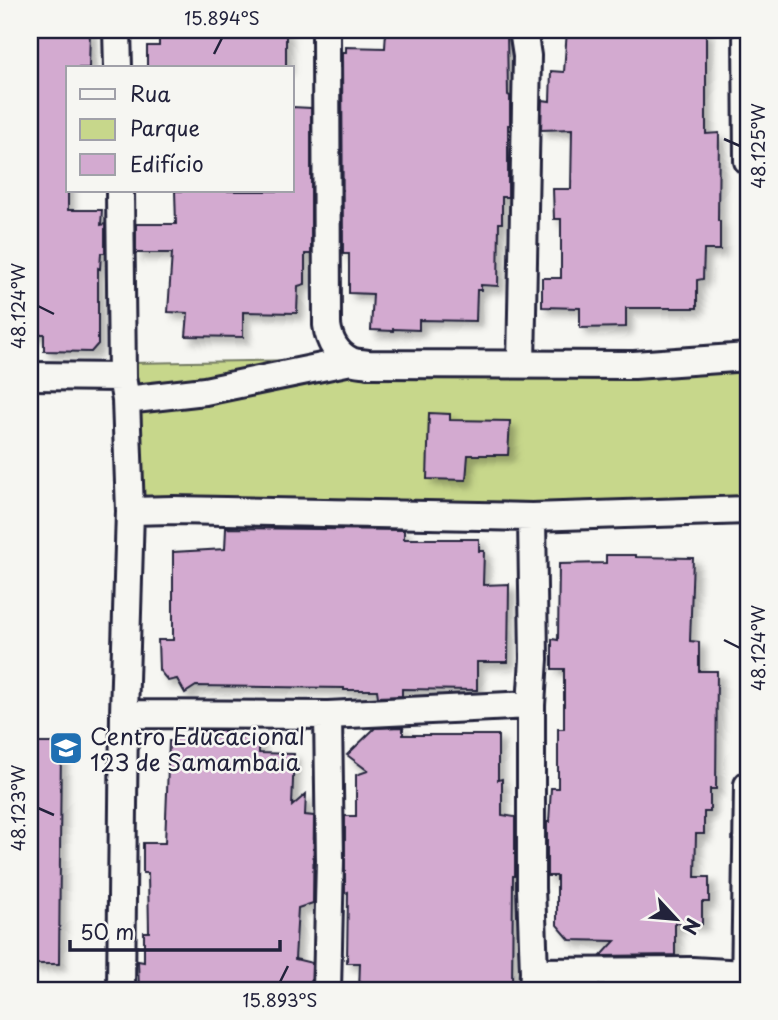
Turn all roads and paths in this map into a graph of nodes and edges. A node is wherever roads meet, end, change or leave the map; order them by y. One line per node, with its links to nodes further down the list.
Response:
1 (117, 30): 5 (street)
2 (326, 30): 9 (street)
3 (523, 30): 10 (street)
4 (747, 30): 6 (street)
5 (118, 66)
6 (748, 160)
7 (120, 192): 12 (street)
8 (748, 357): 10 (street)
9 (351, 361): 10 (street); 12 (street)
10 (521, 364)
11 (30, 376): 12 (street)
12 (125, 388): 14 (street)
13 (748, 510): 15 (street)
14 (130, 511): 15 (street); 17 (street)
15 (532, 517): 16 (street)
16 (531, 705): 18 (street); 20 (street)
17 (124, 714): 18 (street); 22 (street)
18 (328, 715): 23 (street)
19 (748, 785): 21 (street)
20 (533, 981): 21 (street)
21 (745, 982)
22 (121, 990)
23 (327, 990)

